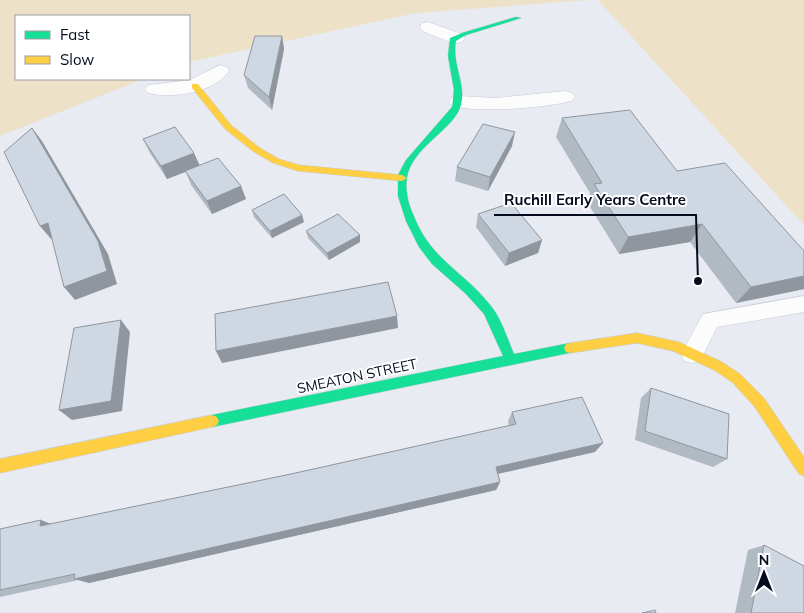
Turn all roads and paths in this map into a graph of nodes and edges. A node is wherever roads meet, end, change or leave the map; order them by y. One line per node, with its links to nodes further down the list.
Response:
1 (518, 18): 3 (street)
2 (428, 27): 3 (street)
3 (456, 38): 8 (street)
4 (220, 71): 5 (street)
5 (195, 86): 6 (street); 9 (street)
6 (155, 89)
7 (565, 97): 8 (street)
8 (458, 102): 9 (street)
9 (402, 178): 12 (street)
10 (804, 304): 11 (lane)
11 (692, 354): 12 (street, SMEATON STREET); 14 (street, SMEATON STREET)
12 (510, 359): 13 (street, SMEATON STREET)
13 (0, 466)
14 (804, 469)

